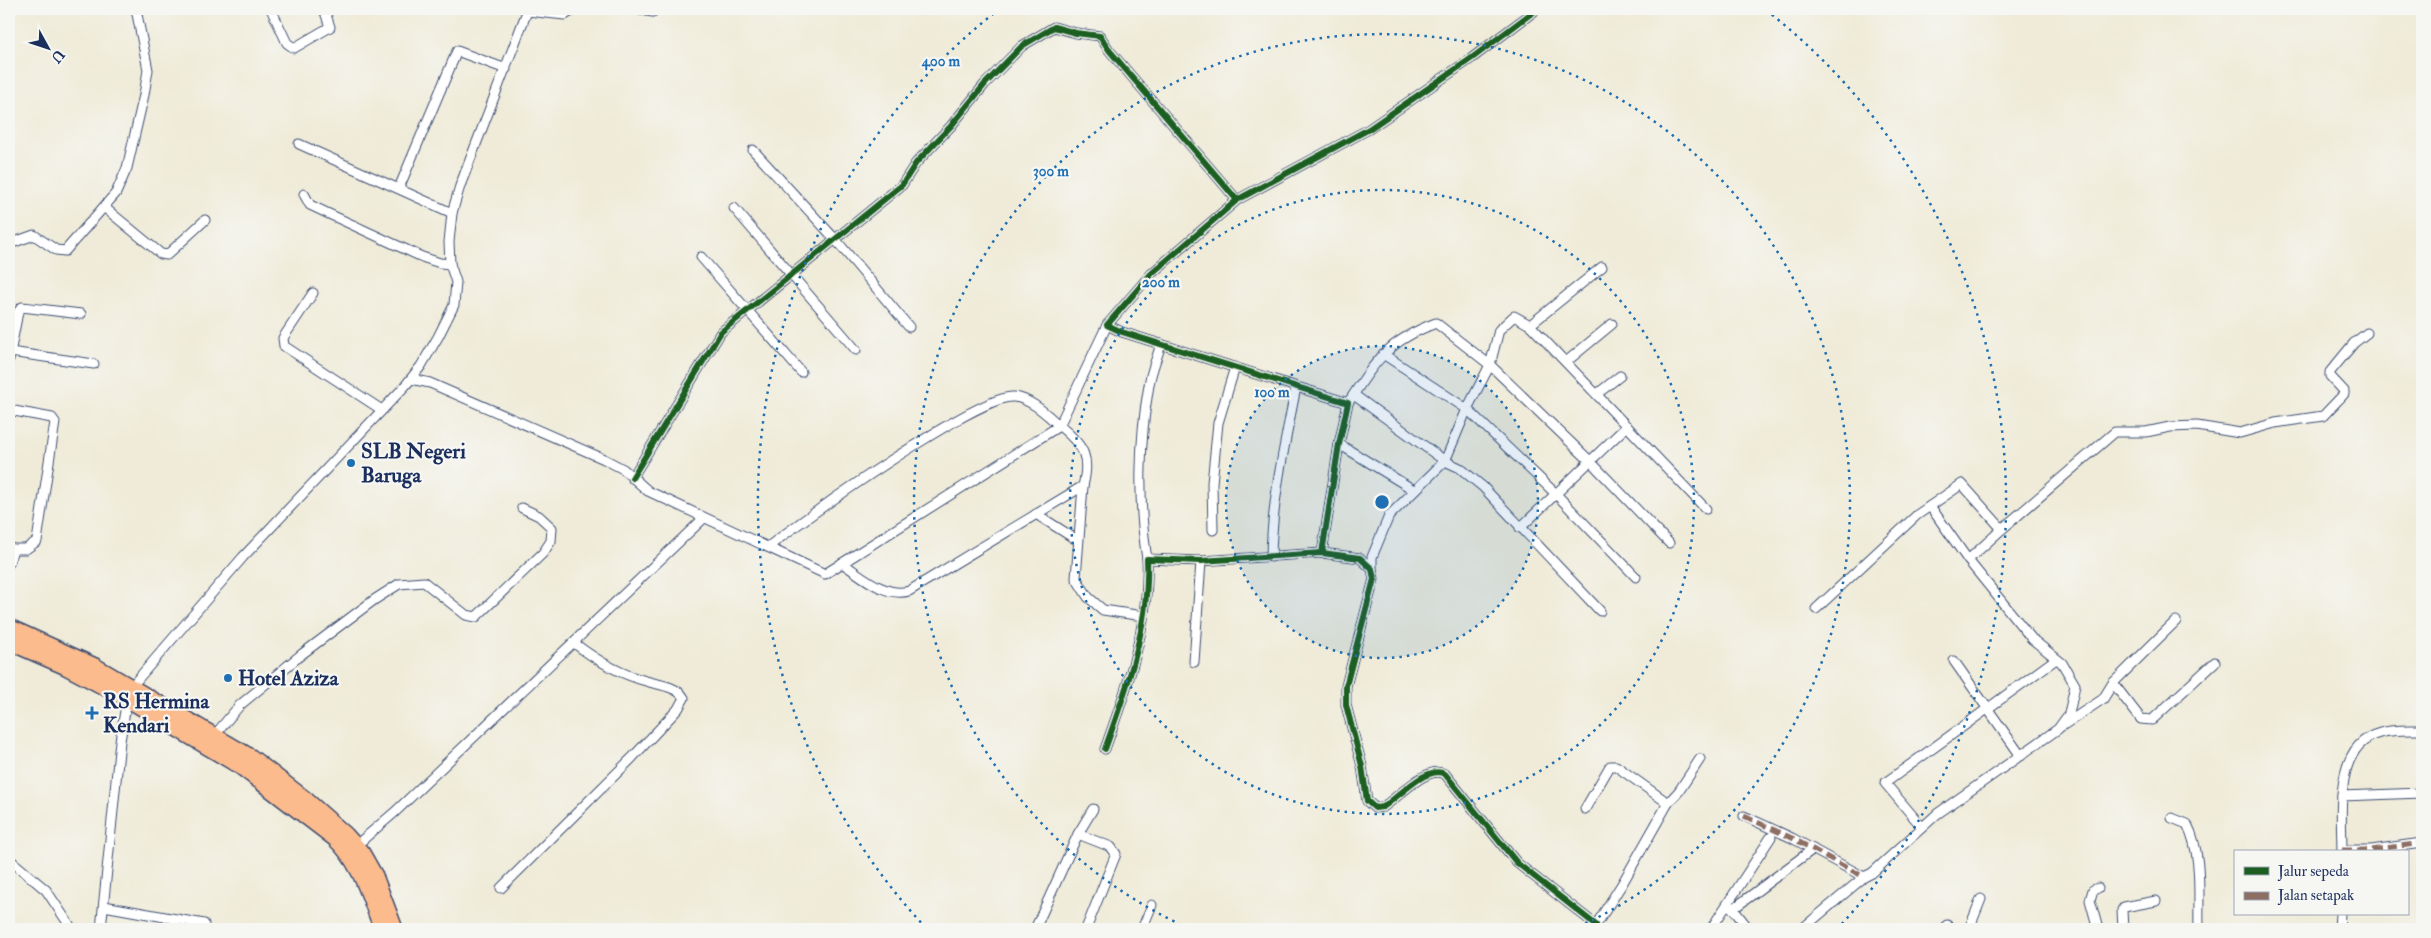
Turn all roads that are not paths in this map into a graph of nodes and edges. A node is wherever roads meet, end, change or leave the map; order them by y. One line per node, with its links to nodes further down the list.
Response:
1 (136, 9): 15 (street)
2 (271, 9): 3 (street)
3 (324, 9)
4 (575, 9): 8 (street)
5 (635, 9): 6 (street)
6 (655, 9)
7 (1537, 9): 14 (street)
8 (528, 10): 9 (street)
9 (506, 69): 12 (street); 17 (street)
10 (298, 144): 12 (street)
11 (753, 150): 19 (street)
12 (399, 188): 17 (street)
13 (304, 194): 22 (street)
14 (1237, 200): 19 (street); 30 (street)
15 (105, 208): 18 (street); 20 (street)
16 (734, 208): 24 (street)
17 (452, 213): 22 (street)
18 (205, 220)
19 (835, 239): 24 (street); 31 (street)
20 (9, 244)
21 (701, 257): 26 (street)
22 (450, 264): 43 (street)
23 (1602, 267): 29 (street)
24 (792, 274): 26 (street); 34 (street)
25 (313, 293): 50 (street)
26 (747, 310): 41 (street); 56 (street)
27 (81, 314): 36 (street)
28 (1612, 324): 37 (street)
29 (1530, 325): 37 (street); 39 (street)
30 (1108, 326): 33 (street); 51 (street)
31 (909, 327)
32 (2367, 333): 66 (street)
33 (1161, 344): 40 (street); 74 (street)
34 (856, 350)
35 (1383, 354): 39 (street); 46 (street); 48 (street)
36 (9, 355): 38 (street)
37 (1566, 362): 45 (street)
38 (94, 364)
39 (1490, 365): 48 (street); 55 (street)
40 (1235, 367): 44 (street); 67 (street)
41 (800, 372)
42 (1620, 376): 45 (street)
43 (411, 379): 50 (street); 56 (street)
44 (1296, 388): 47 (street); 73 (street)
45 (1597, 394): 52 (street)
46 (1354, 395): 47 (street); 54 (street)
47 (1348, 404): 53 (street)
48 (1467, 409): 54 (street); 59 (street)
49 (9, 410): 71 (street)
50 (382, 410): 93 (street)
51 (1059, 426): 57 (street); 70 (street); 77 (street)
52 (1627, 426): 55 (street); 62 (street)
53 (1339, 444): 58 (street); 72 (street)
54 (1445, 461): 58 (street); 65 (street)
55 (1590, 461): 59 (street); 69 (street)
56 (632, 478): 64 (street)
57 (1083, 486): 63 (street); 68 (street)
58 (1414, 490): 79 (street)
59 (1556, 494): 65 (street); 80 (street)
60 (1930, 506): 66 (street); 75 (street); 81 (street)
61 (522, 508): 97 (street)
62 (1706, 508)
63 (1036, 514): 68 (street); 77 (street)
64 (704, 518): 70 (street); 87 (street)
65 (1520, 528): 82 (street)
66 (2002, 529): 75 (street)
67 (1213, 530)
68 (1078, 540): 83 (street)
69 (1669, 542)
70 (768, 547): 77 (street)
71 (11, 548): 78 (street)
72 (1322, 553): 73 (street); 79 (street)
73 (1271, 557): 76 (street)
74 (1147, 559): 76 (street); 83 (street)
75 (1968, 560): 88 (street)
76 (1201, 561): 90 (street)
77 (842, 562)
78 (9, 563)
79 (1372, 569): 127 (street)
80 (1636, 577)
81 (1816, 609)
82 (1600, 611)
83 (1143, 616): 98 (street)
84 (2176, 621): 92 (street)
85 (9, 627): 93 (highway)
86 (9, 642): 93 (highway)
87 (574, 643): 112 (street); 118 (street)
88 (2056, 659): 94 (street); 95 (street)
89 (1954, 661): 94 (street)
90 (1194, 662)
91 (2215, 662): 92 (street)
92 (2113, 683): 95 (street)
93 (129, 693): 97 (highway); 112 (highway); 122 (street)
94 (1987, 709): 99 (street); 108 (street)
95 (2058, 729): 99 (street)
96 (2422, 730): 102 (street)
97 (214, 736): 112 (highway)
98 (1105, 749)
99 (2021, 756): 108 (street)
100 (1700, 759): 103 (street)
101 (2422, 793): 102 (street)
102 (2342, 796): 114 (street)
103 (1668, 803): 105 (street); 127 (street)
104 (1093, 809): 109 (street)
105 (1585, 809)
106 (1744, 816): 113 (street)
107 (2172, 818): 141 (street)
108 (1922, 826): 117 (street)
109 (1078, 834): 132 (street); 133 (street)
110 (1771, 837): 124 (street)
111 (2422, 844): 115 (street)
112 (352, 848): 130 (highway); 131 (highway)
113 (1813, 849): 117 (street); 124 (street)
114 (2342, 850)
115 (2371, 850)
116 (9, 859): 128 (street)
117 (1864, 877): 137 (street)
118 (501, 888)
119 (2098, 888): 139 (street)
120 (1981, 899): 138 (street)
121 (2156, 901): 140 (street)
122 (104, 906): 126 (street); 129 (street)
123 (1152, 906): 134 (street)
124 (1731, 906): 135 (street); 136 (street)
125 (2340, 916): 142 (street)
126 (204, 924)
127 (1595, 927)
128 (72, 929)
129 (101, 929)
130 (382, 929)
131 (395, 929)
132 (1035, 929)
133 (1086, 929)
134 (1142, 929)
135 (1711, 929)
136 (1749, 929)
137 (1802, 929)
138 (1969, 929)
139 (2098, 929)
140 (2123, 929)
141 (2199, 929)
142 (2339, 929)

